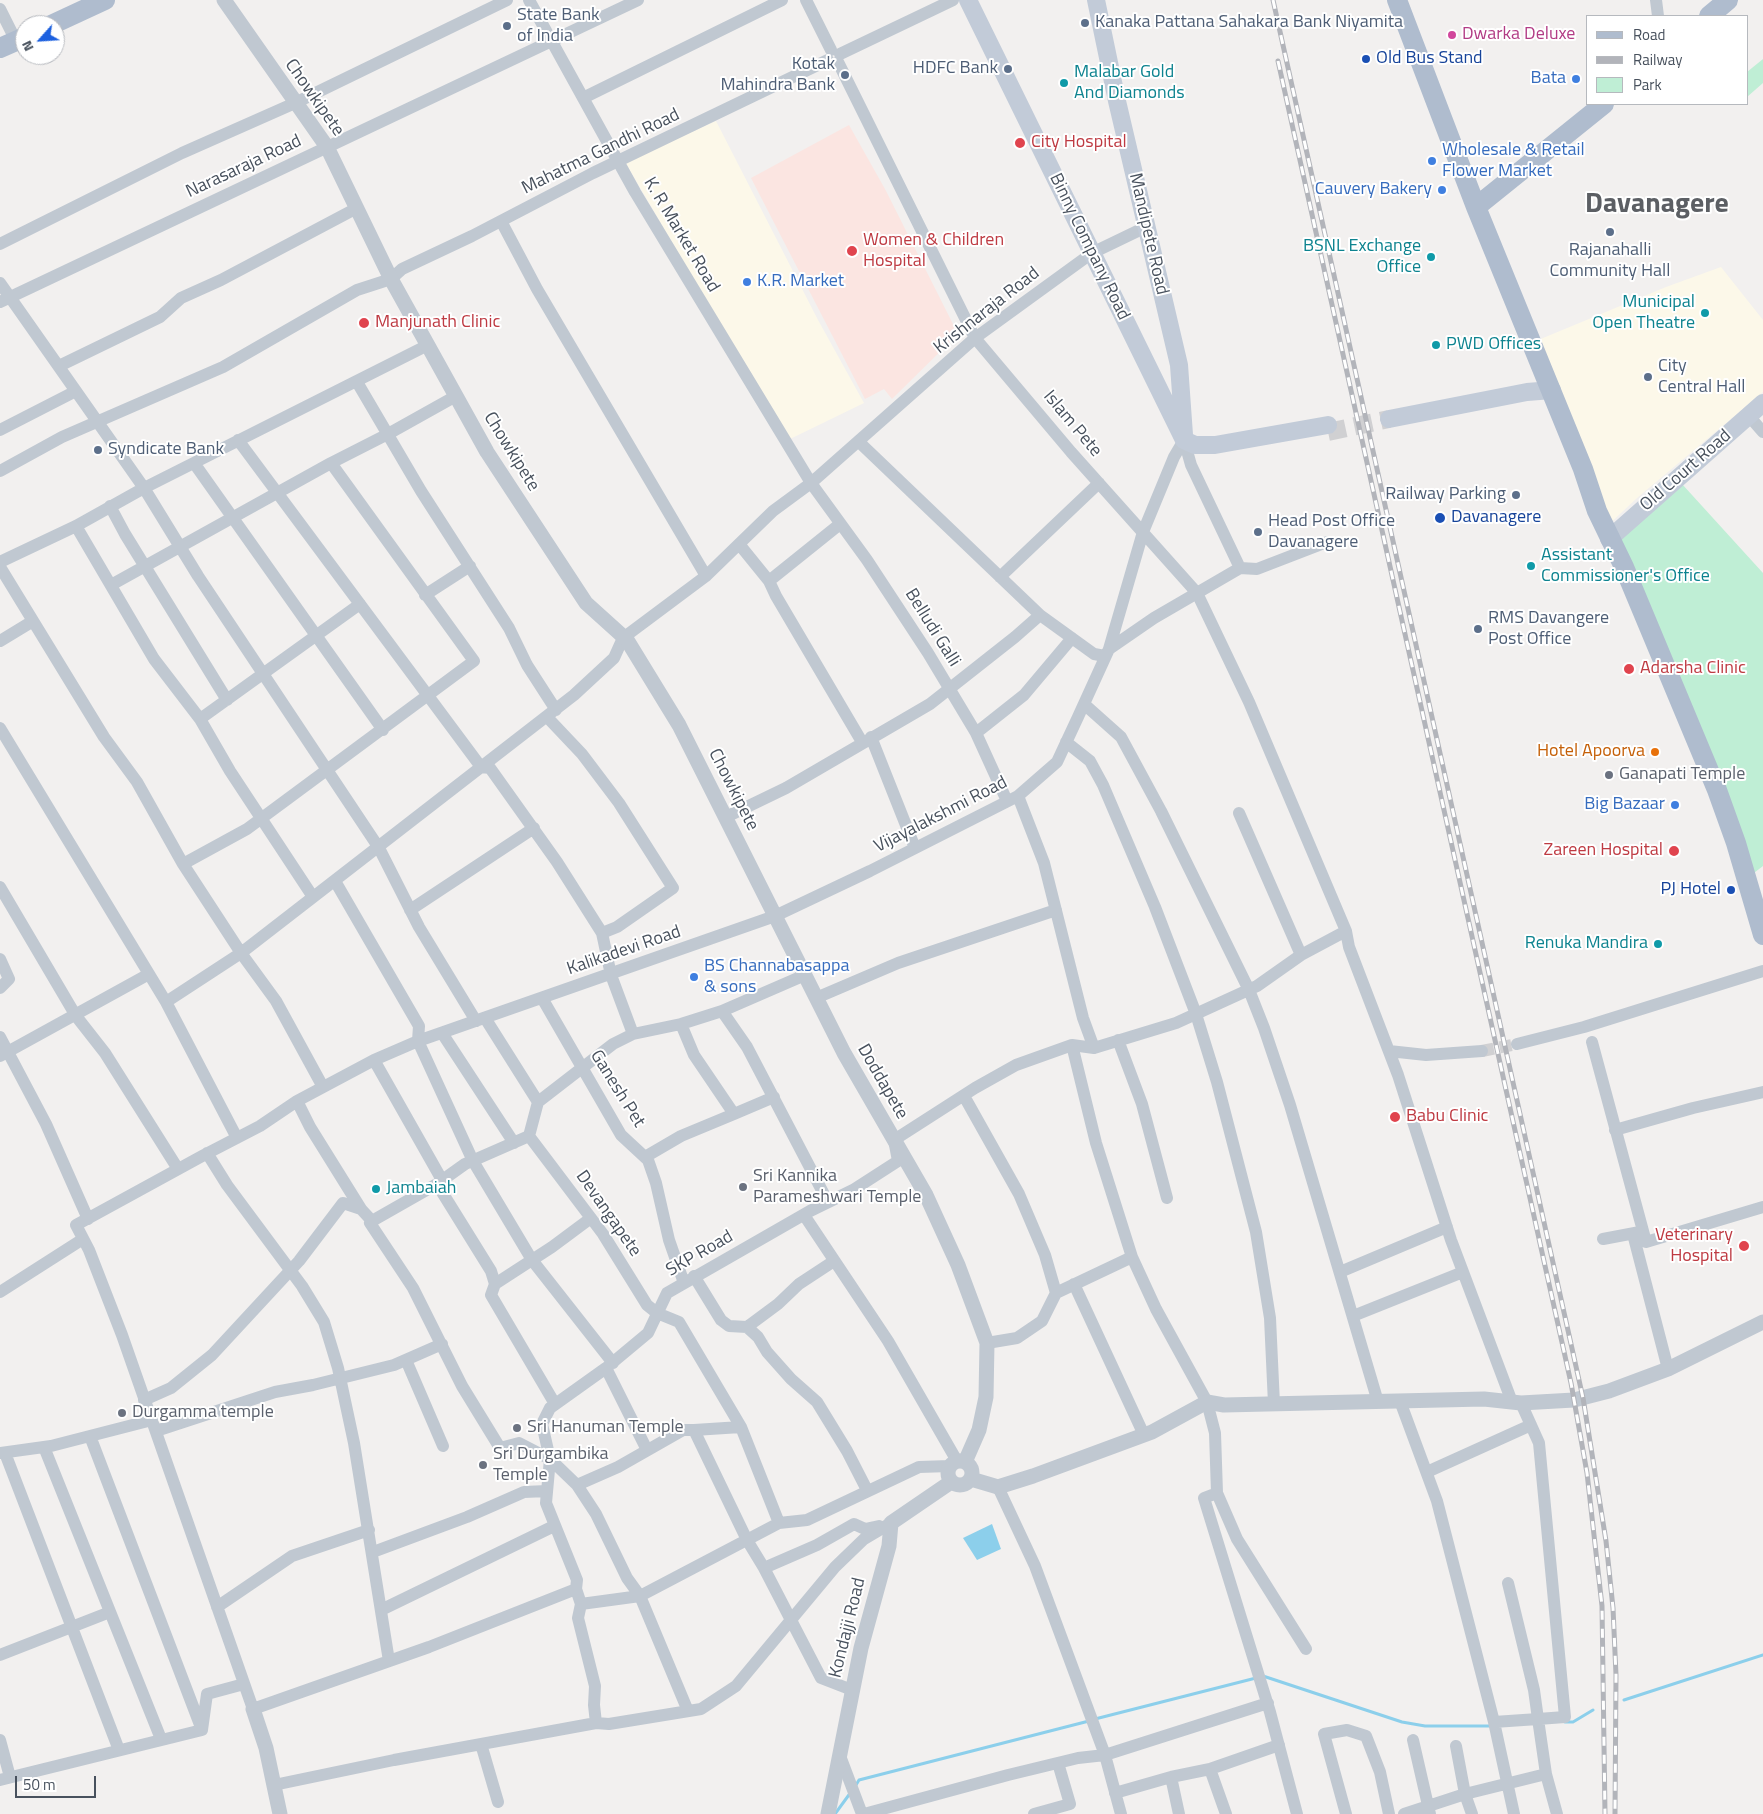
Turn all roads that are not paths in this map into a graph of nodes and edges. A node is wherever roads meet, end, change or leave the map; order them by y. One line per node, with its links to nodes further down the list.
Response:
1 (105, 0): 17 (main road)
2 (224, 0): 22 (street, Chowkipete)
3 (507, 0): 22 (street)
4 (529, 0): 18 (street, K. R Market Road)
5 (638, 0): 18 (street, Narasaraja Road)
6 (782, 0): 21 (street)
7 (806, 0): 20 (street, Islam Pete)
8 (953, 0): 20 (street, Mahatma Gandhi Road)
9 (968, 0): 31 (main road, Binny Company Road)
10 (1096, 0): 29 (main road, Mandipete Road)
11 (1396, 0): 26 (main road)
12 (1656, 0): 15 (street)
13 (1728, 0): 16 (main road)
14 (0, 9): 19 (street)
15 (1658, 15)
16 (1710, 15)
17 (65, 19)
18 (552, 41): 21 (street, K. R Market Road); 24 (street, Narasaraja Road)
19 (13, 42)
20 (834, 56): 25 (street, Mahatma Gandhi Road); 35 (street, Islam Pete)
21 (583, 98): 25 (street, K. R Market Road)
22 (295, 103): 24 (street, Chowkipete); 30 (street)
23 (1603, 105): 26 (main road)
24 (327, 147): 27 (street, Chowkipete); 34 (street, Narasaraja Road)
25 (618, 162): 28 (street, Mahatma Gandhi Road); 56 (street, K. R Market Road)
26 (1476, 207): 39 (main road)
27 (357, 208): 32 (street, Chowkipete); 37 (street)
28 (502, 221): 32 (street, Mahatma Gandhi Road); 74 (street)
29 (1148, 226): 31 (street, Krishnaraja Road); 52 (main road, Mandipete Road)
30 (0, 244)
31 (1092, 253): 35 (street, Krishnaraja Road); 52 (main road, Binny Company Road)
32 (391, 279): 36 (street, Chowkipete); 45 (street, Mahatma Gandhi Road)
33 (0, 283): 34 (street)
34 (5, 300): 37 (street)
35 (975, 338): 51 (street, Krishnaraja Road); 57 (street, Islam Pete)
36 (428, 345): 38 (street); 41 (street, Chowkipete)
37 (59, 366): 40 (street)
38 (357, 382): 49 (street); 50 (street)
39 (1551, 388): 43 (main road); 65 (main road)
40 (76, 391): 45 (street); 47 (street)
41 (456, 396): 49 (street); 84 (street, Chowkipete)
42 (1763, 403): 44 (main road, Old Court Road)
43 (1389, 416)
44 (1749, 416): 48 (street); 65 (main road, Old Court Road)
45 (98, 422): 55 (street, Mahatma Gandhi Road); 58 (street)
46 (1328, 429): 52 (main road)
47 (0, 430)
48 (1763, 432)
49 (388, 434): 54 (street); 71 (street)
50 (238, 440): 53 (street); 59 (street)
51 (859, 442): 56 (street, Krishnaraja Road); 75 (street)
52 (1184, 444): 64 (street, Vijayalakshmi Road); 73 (street)
53 (194, 463): 58 (street); 61 (street)
54 (331, 463): 59 (street); 79 (street)
55 (0, 471)
56 (810, 483): 62 (street, Belludi Galli); 67 (street, Krishnaraja Road)
57 (1099, 483): 64 (street, Islam Pete); 75 (street)
58 (144, 488): 60 (street); 68 (street)
59 (278, 494): 61 (street); 80 (street)
60 (110, 506): 63 (street); 70 (street)
61 (231, 518): 68 (street); 83 (street)
62 (840, 524): 76 (street); 89 (street, Belludi Galli)
63 (76, 526): 69 (street); 77 (street)
64 (1143, 532): 78 (street, Islam Pete); 87 (street, Vijayalakshmi Road)
65 (1609, 539): 112 (main road)
66 (1327, 542): 73 (street)
67 (739, 544): 74 (street, Krishnaraja Road); 76 (street)
68 (180, 546): 70 (street); 88 (street)
69 (0, 562)
70 (145, 566): 77 (street); 91 (street)
71 (470, 566): 79 (street); 93 (street)
72 (0, 567): 82 (street)
73 (1240, 568): 78 (street)
74 (706, 576): 84 (street, Krishnaraja Road)
75 (1000, 577): 81 (street)
76 (769, 581): 98 (street)
77 (111, 585): 94 (street)
78 (1197, 593): 87 (street); 117 (street, Islam Pete)
79 (426, 595): 90 (street)
80 (360, 604): 83 (street); 90 (street)
81 (1040, 615): 85 (street); 89 (street)
82 (33, 621): 86 (street); 109 (street)
83 (316, 636): 88 (street); 96 (street)
84 (623, 638): 93 (street); 104 (street, Chowkipete)
85 (1072, 638): 87 (street); 97 (street)
86 (0, 641)
87 (1107, 652): 92 (street, Vijayalakshmi Road)
88 (264, 674): 91 (street); 101 (street)
89 (950, 689): 97 (street, Belludi Galli); 98 (street)
90 (428, 695): 96 (street); 100 (street)
91 (227, 700): 94 (street)
92 (1084, 704): 99 (street, Vijayalakshmi Road); 128 (street)
93 (552, 713): 100 (street); 118 (street)
94 (200, 719): 105 (street)
95 (0, 728): 124 (street)
96 (383, 730): 101 (street)
97 (976, 733): 102 (street, Belludi Galli)
98 (867, 740): 104 (street); 108 (street)
99 (1066, 742): 102 (street, Vijayalakshmi Road); 133 (street)
100 (481, 767): 106 (street); 107 (street)
101 (328, 770): 105 (street); 107 (street)
102 (1012, 798): 108 (street, Vijayalakshmi Road); 115 (street, Belludi Galli)
103 (1239, 813): 121 (street)
104 (726, 817): 116 (street, Chowkipete)
105 (260, 818): 109 (street); 113 (street)
106 (534, 828): 114 (street); 118 (street)
107 (379, 848): 110 (street); 114 (street)
108 (915, 848): 116 (street, Vijayalakshmi Road)
109 (183, 864): 120 (street)
110 (334, 881): 113 (street); 141 (street)
111 (0, 887): 134 (street)
112 (1758, 893): 119 (main road)
113 (313, 897): 120 (street)
114 (410, 910): 135 (street)
115 (1056, 910): 130 (street); 145 (street, Belludi Galli)
116 (775, 916): 125 (street, Kalikadevi Road); 126 (street, Doddapete)
117 (1346, 931): 121 (street); 146 (street, Islam Pete)
118 (602, 933): 125 (street)
119 (1763, 935)
120 (240, 953): 131 (street); 151 (street)
121 (1301, 955): 128 (street)
122 (0, 959): 127 (street)
123 (1763, 971): 143 (street)
124 (149, 974): 131 (street); 134 (street)
125 (610, 975): 129 (street, Kalikadevi Road); 138 (street)
126 (805, 975): 130 (street, Doddapete); 132 (street)
127 (0, 988)
128 (1248, 990): 133 (street); 184 (street)
129 (542, 998): 135 (street, Kalikadevi Road); 150 (street, Ganesh Pet)
130 (816, 998): 161 (street, Doddapete)
131 (166, 1002): 160 (street)
132 (722, 1011): 136 (street); 153 (street)
133 (1196, 1014): 140 (street); 207 (street)
134 (76, 1016): 148 (street); 166 (street)
135 (481, 1020): 137 (street, Kalikadevi Road); 156 (street)
136 (680, 1024): 138 (street); 157 (street)
137 (442, 1033): 141 (street, Kalikadevi Road); 162 (street)
138 (633, 1034): 150 (street)
139 (0, 1037): 148 (street)
140 (1118, 1040): 145 (street); 168 (street)
141 (418, 1041): 149 (street, Kalikadevi Road); 165 (street)
142 (1592, 1042): 158 (street)
143 (1517, 1044)
144 (1072, 1045): 145 (street); 154 (street); 180 (street)
145 (1094, 1048)
146 (1389, 1051): 147 (street); 176 (street, Islam Pete)
147 (1482, 1051)
148 (4, 1053): 174 (street)
149 (374, 1060): 151 (street, Kalikadevi Road); 167 (street)
150 (582, 1068): 156 (street); 164 (street, Ganesh Pet)
151 (323, 1087): 155 (street, Kalikadevi Road)
152 (1763, 1092): 158 (street)
153 (774, 1096): 157 (street); 169 (street)
154 (964, 1096): 161 (street); 190 (street)
155 (297, 1101): 160 (street, Kalikadevi Road); 171 (street)
156 (538, 1102): 159 (street)
157 (734, 1114): 164 (street)
158 (1615, 1130): 177 (street)
159 (529, 1136): 162 (street); 173 (street, Devangapete)
160 (237, 1138): 163 (street, Kalikadevi Road)
161 (894, 1140): 169 (street, SKP Road); 195 (street, Doddapete)
162 (514, 1143): 165 (street)
163 (207, 1153): 166 (street, Kalikadevi Road); 183 (street)
164 (645, 1157): 186 (street, Ganesh Pet)
165 (474, 1161): 167 (street); 181 (street)
166 (178, 1169): 174 (street, Kalikadevi Road)
167 (440, 1182): 175 (street); 187 (street)
168 (1167, 1198)
169 (828, 1202): 172 (street, SKP Road)
170 (1763, 1207): 177 (street)
171 (361, 1209): 175 (street); 183 (street)
172 (804, 1215): 182 (street); 186 (street, SKP Road)
173 (590, 1218): 181 (street); 191 (street, Devangapete)
174 (88, 1219): 178 (street)
175 (372, 1221): 196 (street)
176 (1447, 1227): 184 (street); 185 (street, Islam Pete)
177 (1638, 1233): 179 (street); 199 (street)
178 (83, 1239): 189 (street); 201 (street)
179 (1603, 1239)
180 (1132, 1257): 188 (street); 203 (street)
181 (532, 1260): 187 (street); 198 (street)
182 (834, 1261): 194 (street); 219 (street)
183 (291, 1271): 200 (street); 201 (street)
184 (1340, 1272): 192 (street)
185 (1463, 1272): 192 (street); 205 (street, Islam Pete)
186 (689, 1279): 191 (street, SKP Road); 194 (street, Ganesh Pet)
187 (495, 1284): 206 (street)
188 (1074, 1284): 190 (street); 212 (street)
189 (0, 1292)
190 (1056, 1293): 195 (street)
191 (657, 1314): 198 (street, SKP Road); 210 (street)
192 (1353, 1316): 204 (street)
193 (1763, 1322): 199 (street)
194 (747, 1327): 225 (street)
195 (987, 1343): 219 (street)
196 (442, 1344): 197 (street); 218 (street)
197 (406, 1360): 200 (street); 214 (street)
198 (609, 1366): 206 (street, SKP Road); 216 (street)
199 (1668, 1368): 205 (street)
200 (340, 1378): 209 (street); 231 (street)
201 (144, 1400): 209 (street)
202 (1400, 1401): 204 (street); 205 (street); 220 (street)
203 (1207, 1402): 207 (street); 212 (street); 227 (street)
204 (1378, 1402): 207 (street)
205 (1516, 1402): 208 (street, Islam Pete)
206 (555, 1404): 218 (street, SKP Road)
207 (1274, 1404)
208 (1531, 1425): 220 (street); 252 (street, Islam Pete)
209 (154, 1426): 213 (street); 239 (street)
210 (741, 1427): 211 (street); 228 (street)
211 (694, 1430): 216 (street); 232 (street)
212 (1144, 1435): 224 (street)
213 (90, 1436): 215 (street); 255 (street)
214 (443, 1446)
215 (44, 1447): 217 (street); 241 (street)
216 (648, 1450): 223 (street)
217 (2, 1453): 243 (street)
218 (550, 1459): 223 (street); 226 (street)
219 (957, 1463): 221 (street); 222 (street); 225 (street)
220 (1427, 1472): 254 (street)
221 (972, 1479): 222 (street); 224 (street)
222 (951, 1482): 229 (street)
223 (577, 1485): 237 (street)
224 (998, 1487): 264 (street)
225 (867, 1490): 228 (street)
226 (547, 1491): 230 (street); 233 (street)
227 (1218, 1493): 244 (street); 249 (street)
228 (779, 1523): 232 (street)
229 (891, 1523): 234 (street); 242 (street); 248 (street, Kondajji Road)
230 (554, 1526): 236 (street); 240 (street)
231 (370, 1530): 233 (street); 239 (street)
232 (747, 1540): 234 (street); 237 (street)
233 (373, 1552): 240 (street)
234 (764, 1568): 242 (street)
235 (1508, 1583): 252 (street)
236 (576, 1589): 238 (street); 246 (street)
237 (640, 1596): 238 (street); 251 (street)
238 (582, 1604): 253 (street)
239 (217, 1607): 247 (street)
240 (381, 1610): 246 (street)
241 (110, 1612): 243 (street); 257 (street)
242 (790, 1620): 248 (street); 251 (street)
243 (72, 1628): 245 (street); 262 (street)
244 (1306, 1649)
245 (0, 1655)
246 (389, 1661): 250 (street)
247 (244, 1684): 250 (street); 255 (street)
248 (852, 1690): 263 (street, Kondajji Road)
249 (1268, 1703): 260 (street); 264 (street)
250 (253, 1709): 271 (street)
251 (688, 1711): 253 (street)
252 (1539, 1722): 254 (street); 267 (street)
253 (596, 1723): 259 (street)
254 (1495, 1726): 270 (street)
255 (202, 1730): 257 (street)
256 (0, 1740): 269 (street)
257 (161, 1740): 262 (street)
258 (1413, 1740): 276 (street)
259 (481, 1744): 271 (street); 274 (street)
260 (1279, 1745): 266 (street); 284 (street)
261 (1456, 1746): 273 (street)
262 (119, 1750): 269 (street)
263 (839, 1753): 278 (street, Kondajji Road); 279 (street)
264 (1105, 1755): 265 (street); 272 (street)
265 (1058, 1763): 275 (street); 279 (street)
266 (1210, 1769): 268 (street); 283 (street)
267 (1546, 1774): 270 (street); 290 (street)
268 (1171, 1777): 272 (street); 282 (street)
269 (5, 1778)
270 (1507, 1784): 273 (street); 289 (street)
271 (274, 1785): 277 (street)
272 (1115, 1793): 281 (street)
273 (1465, 1794): 276 (street); 288 (street)
274 (498, 1802)
275 (1071, 1809): 280 (street)
276 (1429, 1810): 287 (street)
277 (280, 1814)
278 (828, 1814)
279 (863, 1814)
280 (1034, 1814)
281 (1121, 1814)
282 (1179, 1814)
283 (1226, 1814)
284 (1297, 1814)
285 (1346, 1814): 286 (street)
286 (1389, 1814)
287 (1404, 1814)
288 (1472, 1814)
289 (1514, 1814)
290 (1557, 1814)

